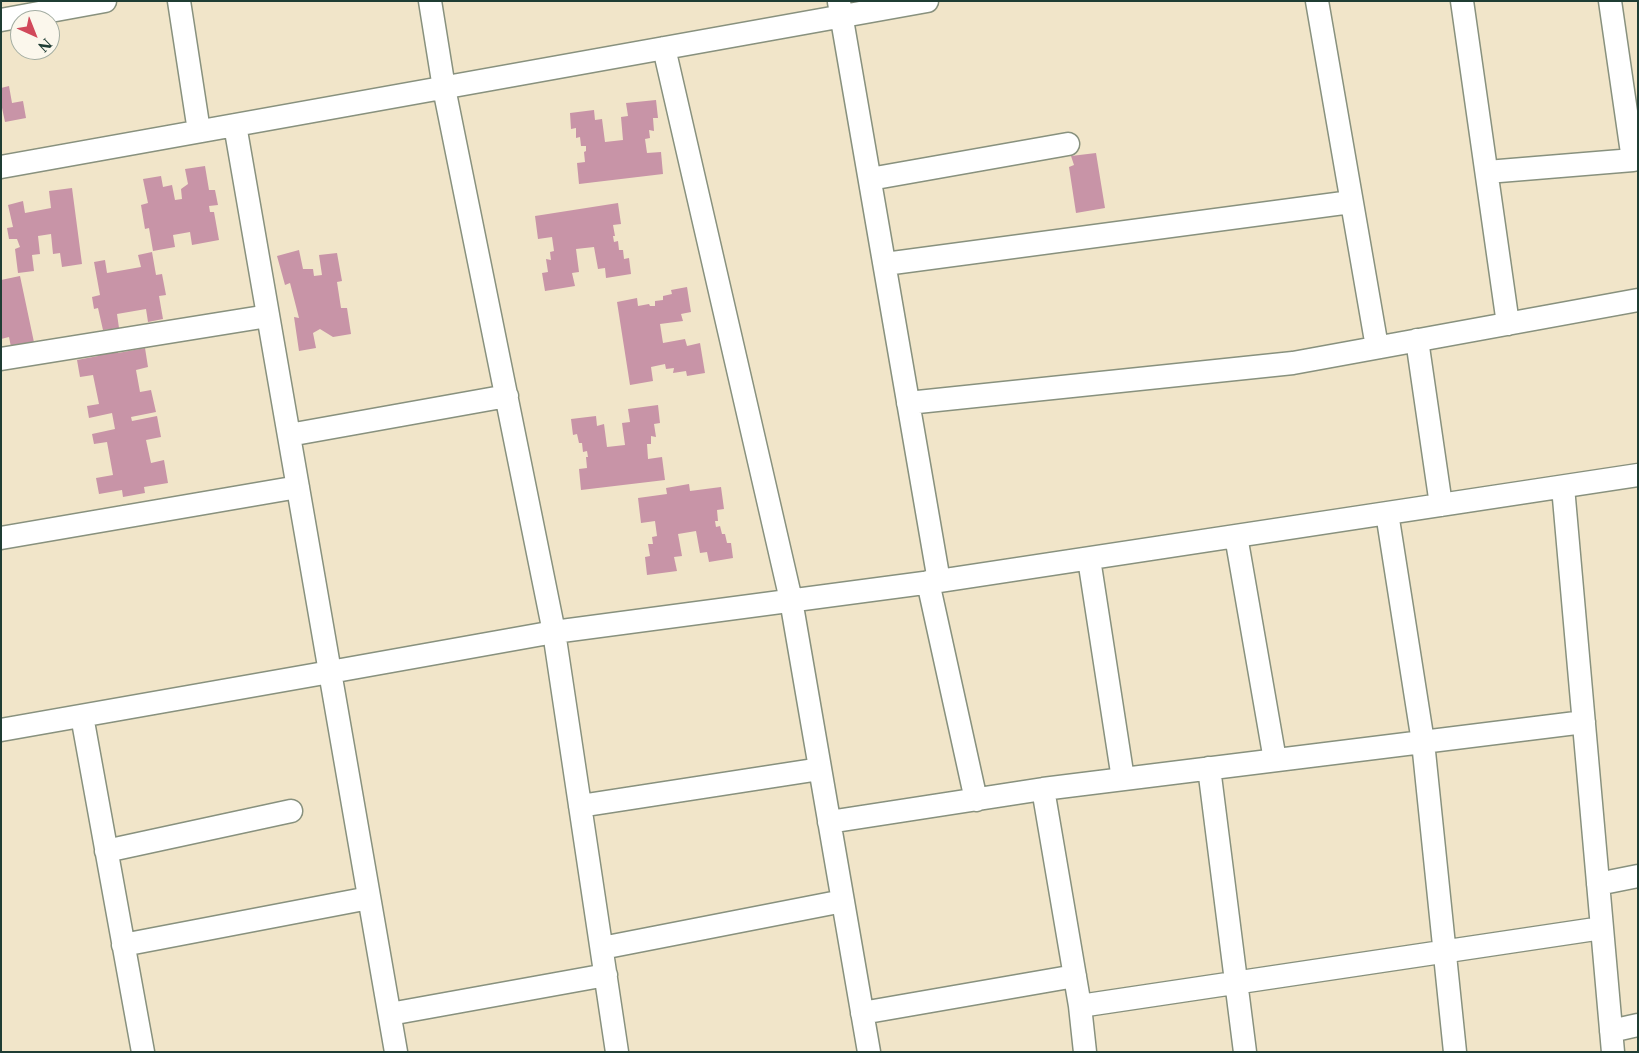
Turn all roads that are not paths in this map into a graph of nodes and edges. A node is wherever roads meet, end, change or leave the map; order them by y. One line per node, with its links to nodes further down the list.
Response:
1 (105, 1): 8 (street)
2 (180, 1): 14 (street)
3 (430, 1): 12 (street)
4 (927, 1): 9 (street)
5 (1317, 1): 20 (street)
6 (1462, 1): 18 (street)
7 (1610, 1): 16 (street)
8 (69, 4): 10 (street)
9 (840, 9): 11 (street); 19 (street)
10 (1, 20)
11 (664, 48): 12 (street); 40 (street)
12 (444, 88): 13 (street); 28 (street)
13 (235, 125): 14 (street); 23 (street)
14 (199, 132): 17 (street)
15 (1068, 144): 19 (street)
16 (1635, 160): 18 (street)
17 (1, 167)
18 (1487, 172): 24 (street)
19 (870, 179): 21 (street)
20 (1352, 202): 21 (street); 26 (street)
21 (884, 264): 29 (street)
22 (1638, 300): 24 (street)
23 (268, 316): 27 (street); 30 (street)
24 (1508, 324): 25 (street)
25 (1417, 340): 26 (street); 34 (street)
26 (1377, 347): 29 (street)
27 (1, 360)
28 (506, 396): 30 (street); 41 (street)
29 (908, 403): 39 (street)
30 (289, 435): 32 (street)
31 (1638, 475): 33 (street)
32 (298, 486): 37 (street); 42 (street)
33 (1563, 487): 34 (street); 44 (street)
34 (1441, 505): 35 (street)
35 (1387, 513): 36 (street); 46 (street)
36 (1236, 536): 38 (street); 47 (street)
37 (1, 538)
38 (1089, 558): 39 (street); 50 (street)
39 (933, 582): 40 (street); 52 (street)
40 (791, 600): 41 (street); 49 (street)
41 (554, 632): 42 (street); 53 (street)
42 (330, 672): 43 (street); 59 (street)
43 (82, 716): 45 (street); 56 (street)
44 (1584, 722): 46 (street); 58 (street)
45 (1, 730)
46 (1423, 742): 47 (street); 64 (street)
47 (1275, 760): 48 (street)
48 (1209, 768): 50 (street); 67 (street)
49 (820, 769): 53 (street); 55 (street)
50 (1123, 779): 51 (street)
51 (1044, 789): 52 (street); 66 (street)
52 (976, 800): 55 (street)
53 (580, 806): 63 (street)
54 (291, 811): 56 (street)
55 (829, 822): 60 (street)
56 (106, 851): 62 (street)
57 (1638, 876): 58 (street)
58 (1598, 884): 61 (street)
59 (370, 898): 62 (street); 70 (street)
60 (843, 901): 63 (street); 69 (street)
61 (1602, 928): 64 (street); 72 (street)
62 (123, 945): 73 (street)
63 (602, 948): 65 (street)
64 (1444, 951): 67 (street); 79 (street)
65 (606, 976): 70 (street); 75 (street)
66 (1075, 976): 68 (street); 69 (street)
67 (1236, 982): 68 (street); 78 (street)
68 (1080, 1006): 77 (street)
69 (862, 1013): 76 (street)
70 (390, 1014): 74 (street)
71 (1638, 1025): 72 (street)
72 (1612, 1041)
73 (143, 1052)
74 (396, 1052)
75 (617, 1052)
76 (869, 1052)
77 (1085, 1052)
78 (1245, 1052)
79 (1455, 1052)

